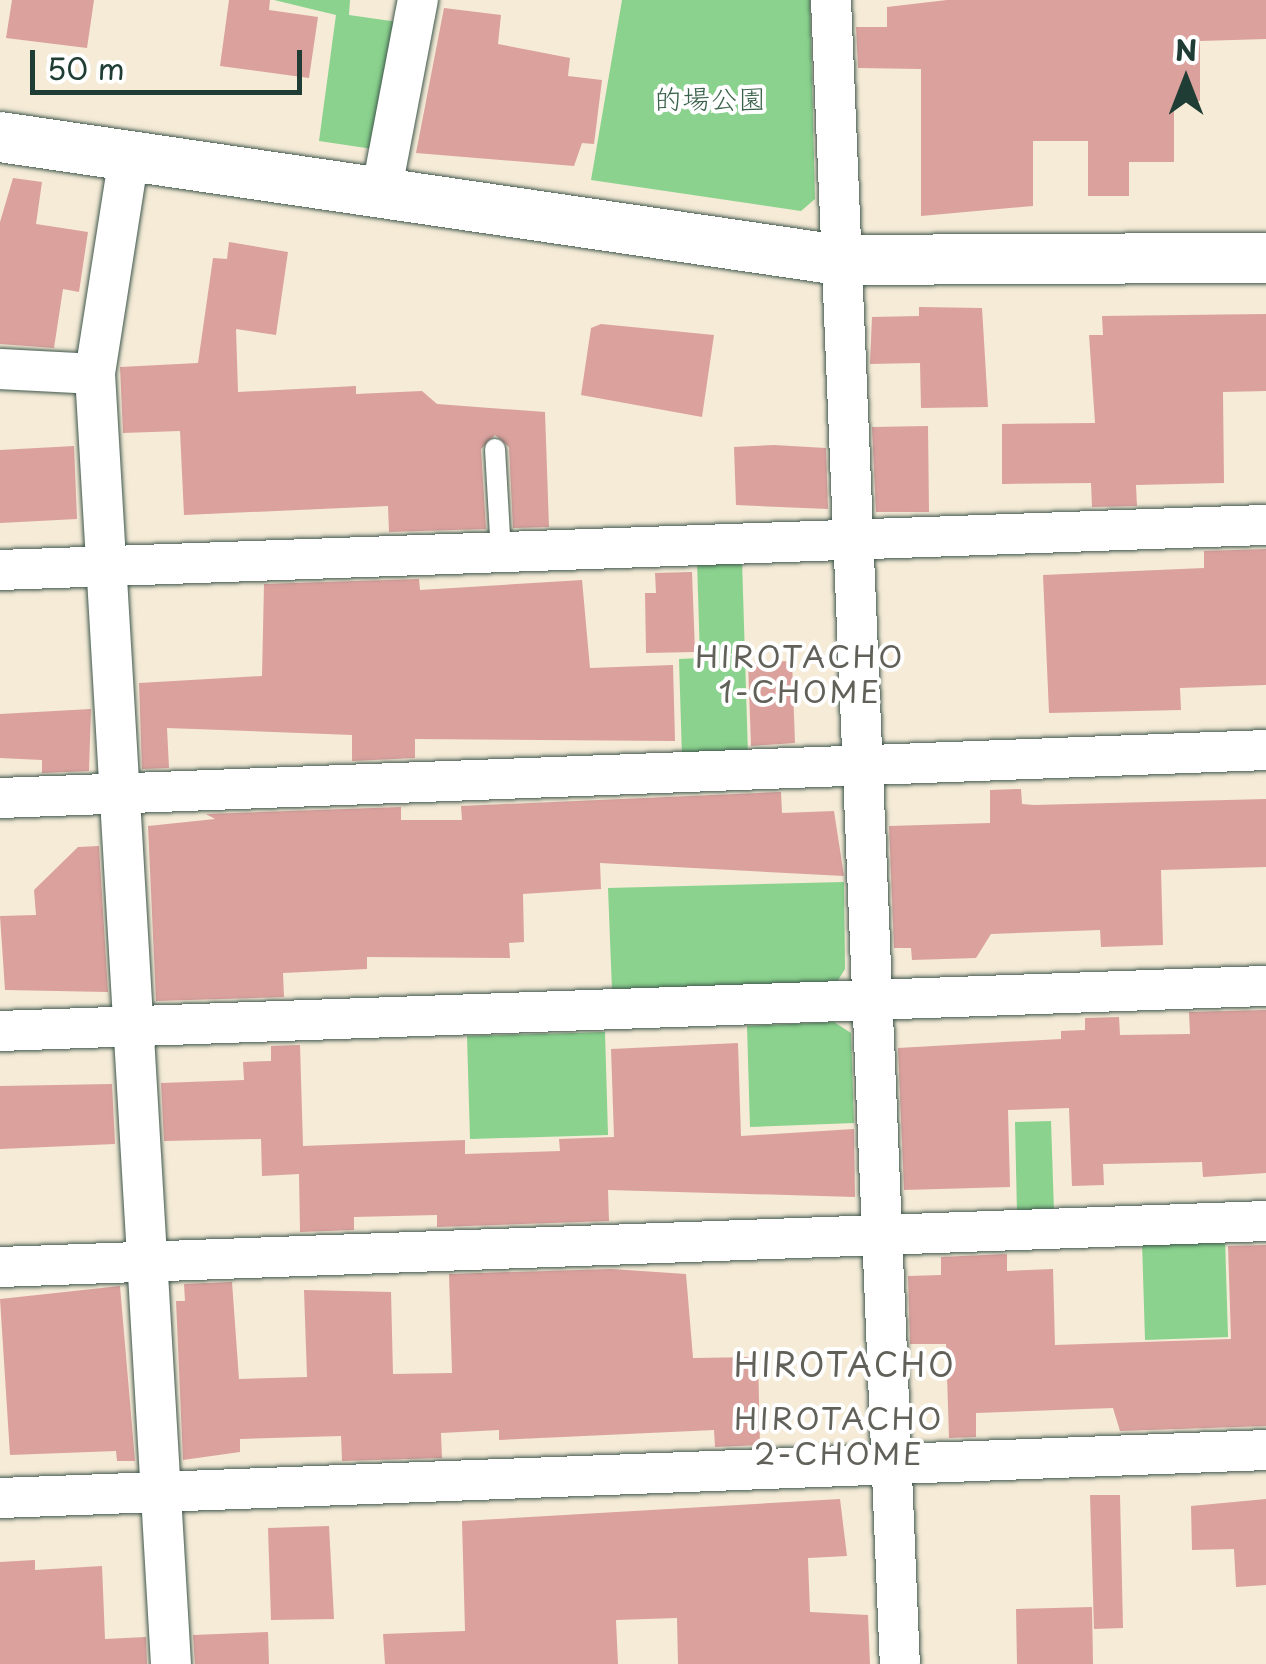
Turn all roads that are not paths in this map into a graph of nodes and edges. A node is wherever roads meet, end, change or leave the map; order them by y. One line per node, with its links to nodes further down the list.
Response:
1 (418, 0): 5 (street)
2 (831, 0): 7 (street)
3 (0, 138): 4 (street)
4 (130, 156): 5 (street); 9 (street)
5 (382, 188): 7 (street)
6 (1266, 258): 7 (street)
7 (838, 260): 12 (street)
8 (0, 369): 9 (street)
9 (94, 374): 14 (street)
10 (496, 449): 13 (lane)
11 (1266, 525): 12 (street)
12 (850, 540): 13 (street); 17 (street)
13 (502, 552): 14 (street)
14 (106, 566): 15 (street); 18 (street)
15 (0, 570)
16 (1266, 750): 17 (street)
17 (859, 766): 18 (street); 21 (street)
18 (120, 794): 19 (street); 22 (street)
19 (0, 798)
20 (1266, 986): 21 (street)
21 (868, 1001): 22 (street); 25 (street)
22 (134, 1027): 23 (street); 26 (street)
23 (0, 1032)
24 (1266, 1221): 25 (street)
25 (878, 1235): 26 (street); 29 (street)
26 (148, 1262): 27 (street); 30 (street)
27 (0, 1268)
28 (1266, 1450): 29 (street)
29 (888, 1464): 30 (street); 33 (street)
30 (162, 1490): 31 (street); 32 (street)
31 (0, 1498)
32 (171, 1664)
33 (900, 1664)

